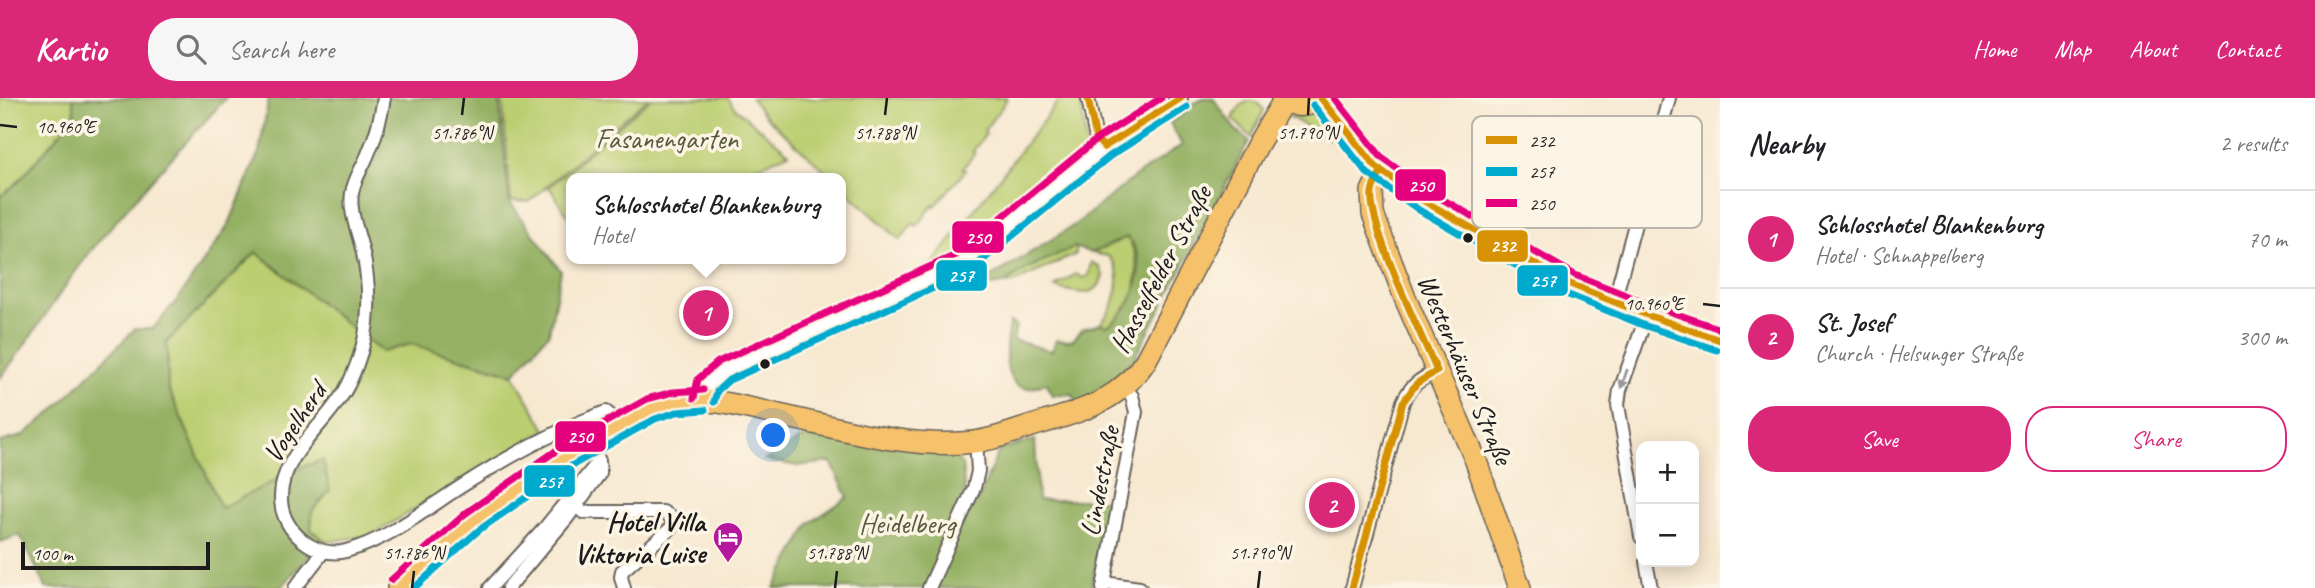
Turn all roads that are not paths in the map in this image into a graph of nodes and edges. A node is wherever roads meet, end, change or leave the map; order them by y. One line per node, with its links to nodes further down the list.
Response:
1 (384, 98): 22 (street, Vogelherd)
2 (1088, 98): 8 (street)
3 (1181, 98): 8 (street)
4 (1320, 98): 6 (main road); 9 (main road)
5 (1669, 98): 7 (street)
6 (1283, 99): 15 (main road, Hasselfelder Straße)
7 (1664, 116)
8 (1104, 147): 16 (street)
9 (1381, 172): 11 (street); 14 (main road, Westerhäuser Straße)
10 (1634, 228): 11 (street)
11 (1614, 302): 12 (street)
12 (1647, 315): 13 (street); 21 (street, one-way to 21)
13 (1720, 340)
14 (1437, 371): 32 (street); 33 (main road, Westerhäuser Straße)
15 (1124, 387): 18 (main road, Hasselfelder Straße); 24 (street, Lindestraße)
16 (704, 400): 17 (main road, Hasselfelder Straße); 18 (main road, Hasselfelder Straße)
17 (621, 424): 19 (main road, Hasselfelder Straße); 22 (street)
18 (976, 441): 30 (street)
19 (594, 451): 20 (street); 26 (main road, Hasselfelder Straße); 27 (street)
20 (577, 506): 28 (street); 29 (street)
21 (1636, 508)
22 (323, 552): 25 (street)
23 (1647, 567): 34 (street)
24 (1104, 585): 31 (street)
25 (295, 588)
26 (398, 588)
27 (490, 588)
28 (508, 588)
29 (624, 588)
30 (929, 588)
31 (1140, 588)
32 (1352, 588)
33 (1520, 588)
34 (1651, 588)

